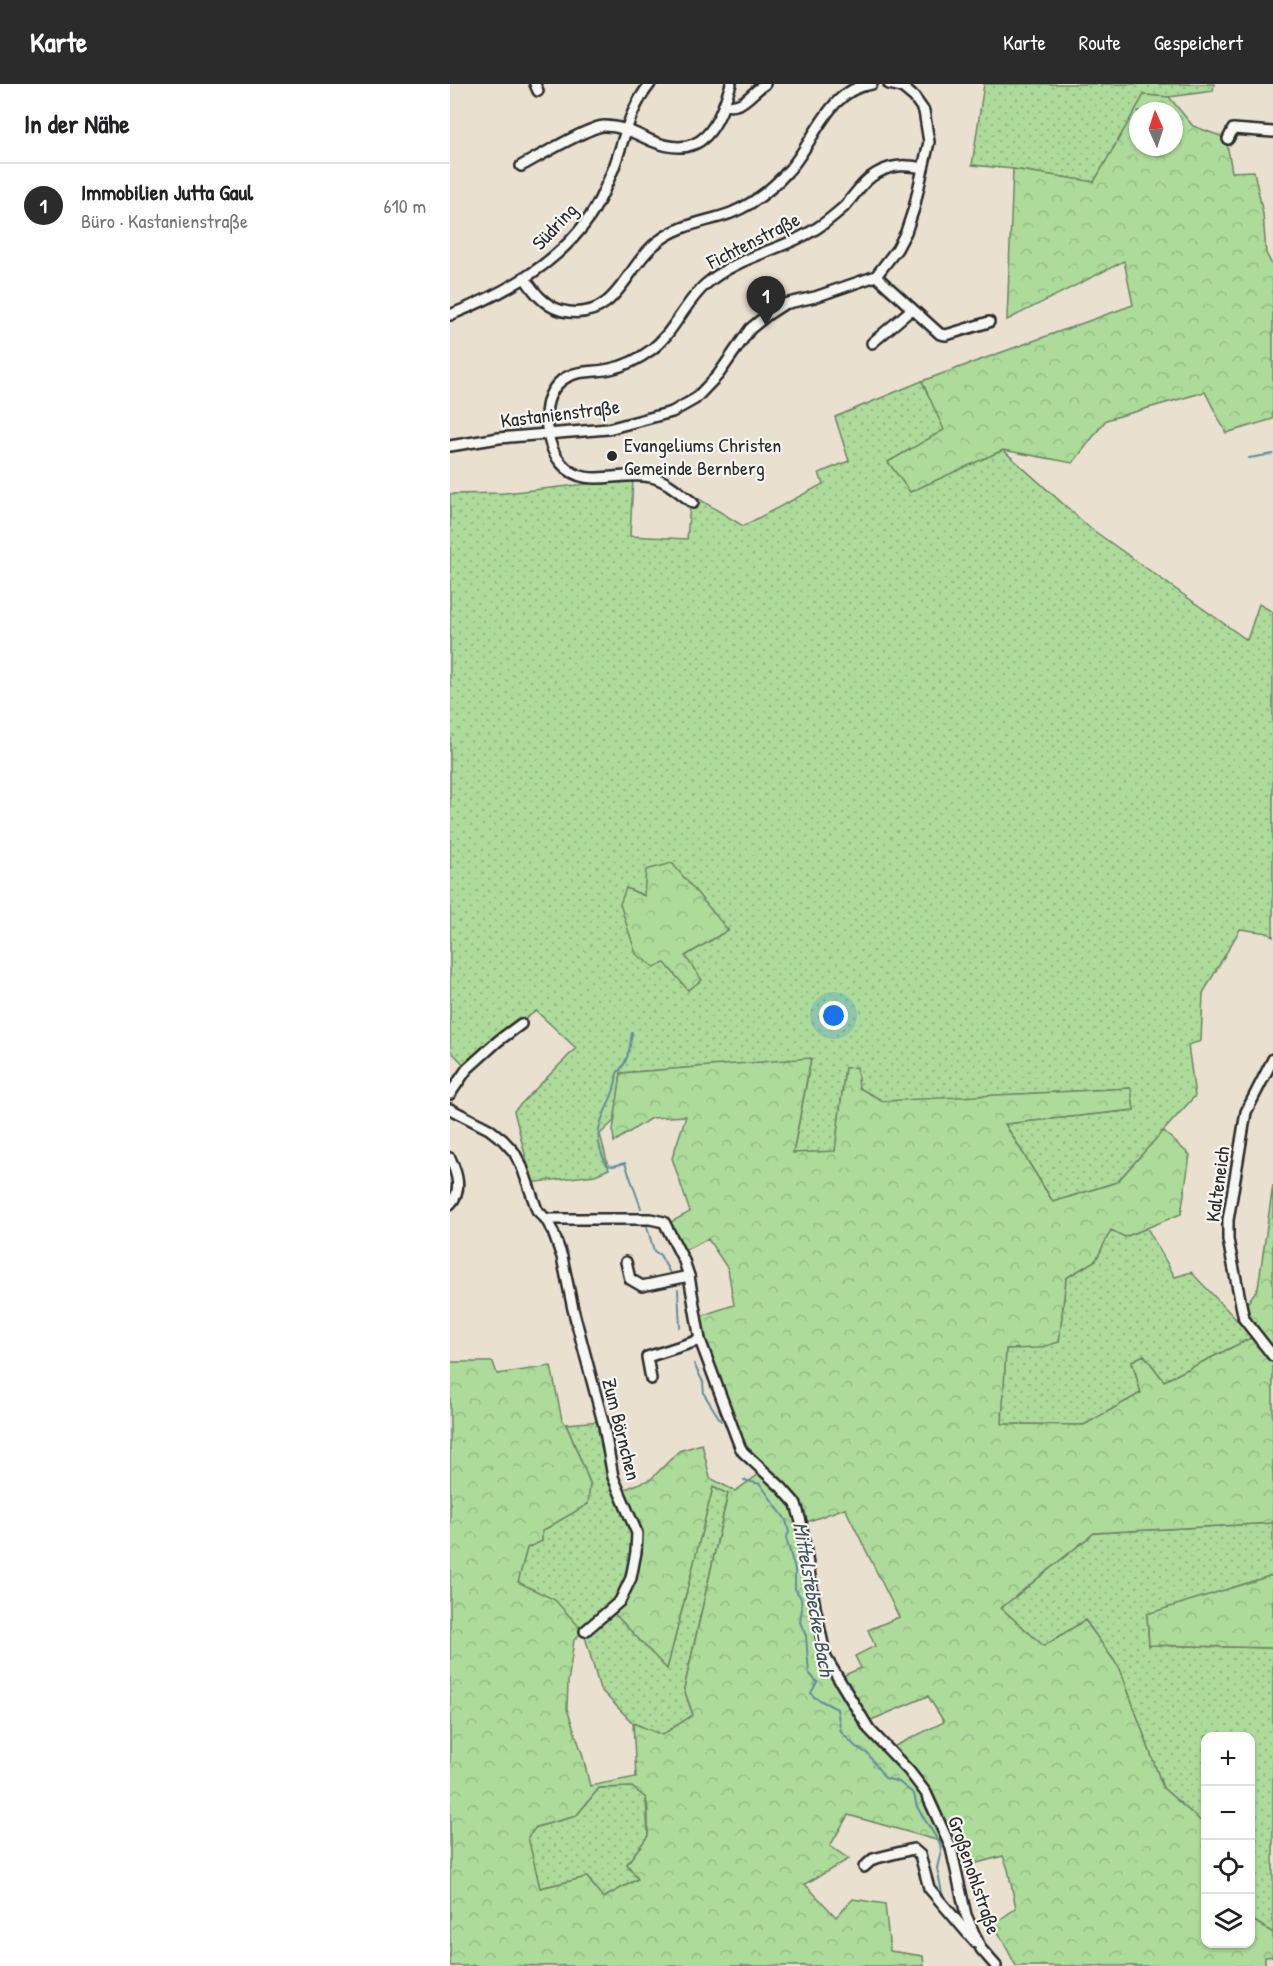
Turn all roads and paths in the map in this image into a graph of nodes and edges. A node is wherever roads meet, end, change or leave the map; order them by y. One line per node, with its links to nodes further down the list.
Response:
1 (650, 84): 7 (street, Südring)
2 (731, 84): 6 (street)
3 (765, 84): 6 (street)
4 (873, 84): 13 (street)
5 (889, 84): 11 (street)
6 (724, 105): 7 (street)
7 (626, 128): 10 (street); 13 (street, Südring)
8 (1273, 132): 9 (street)
9 (1228, 139)
10 (521, 166)
11 (923, 168): 12 (street); 18 (street, Fichtenstraße)
12 (876, 276): 14 (street); 18 (street, Kastanienstraße)
13 (524, 278): 15 (street, Südring)
14 (911, 310): 16 (street); 17 (street)
15 (450, 315)
16 (989, 322)
17 (872, 343)
18 (548, 434): 19 (street, Kastanienstraße); 20 (street, Fichtenstraße)
19 (450, 446)
20 (693, 502)
21 (521, 1024): 23 (street)
22 (1273, 1059): 31 (street, Kalteneich)
23 (450, 1094)
24 (450, 1108): 27 (street, Zum Börnchen)
25 (450, 1158): 26 (street)
26 (450, 1204)
27 (546, 1219): 29 (street); 33 (street, Zum Börnchen)
28 (626, 1262): 29 (street)
29 (689, 1276): 30 (street)
30 (700, 1340): 32 (street); 35 (street, Großenohlstraße)
31 (1273, 1356)
32 (651, 1379)
33 (585, 1631)
34 (864, 1867): 35 (street)
35 (981, 1949): 36 (street, Großenohlstraße)
36 (996, 1966)

